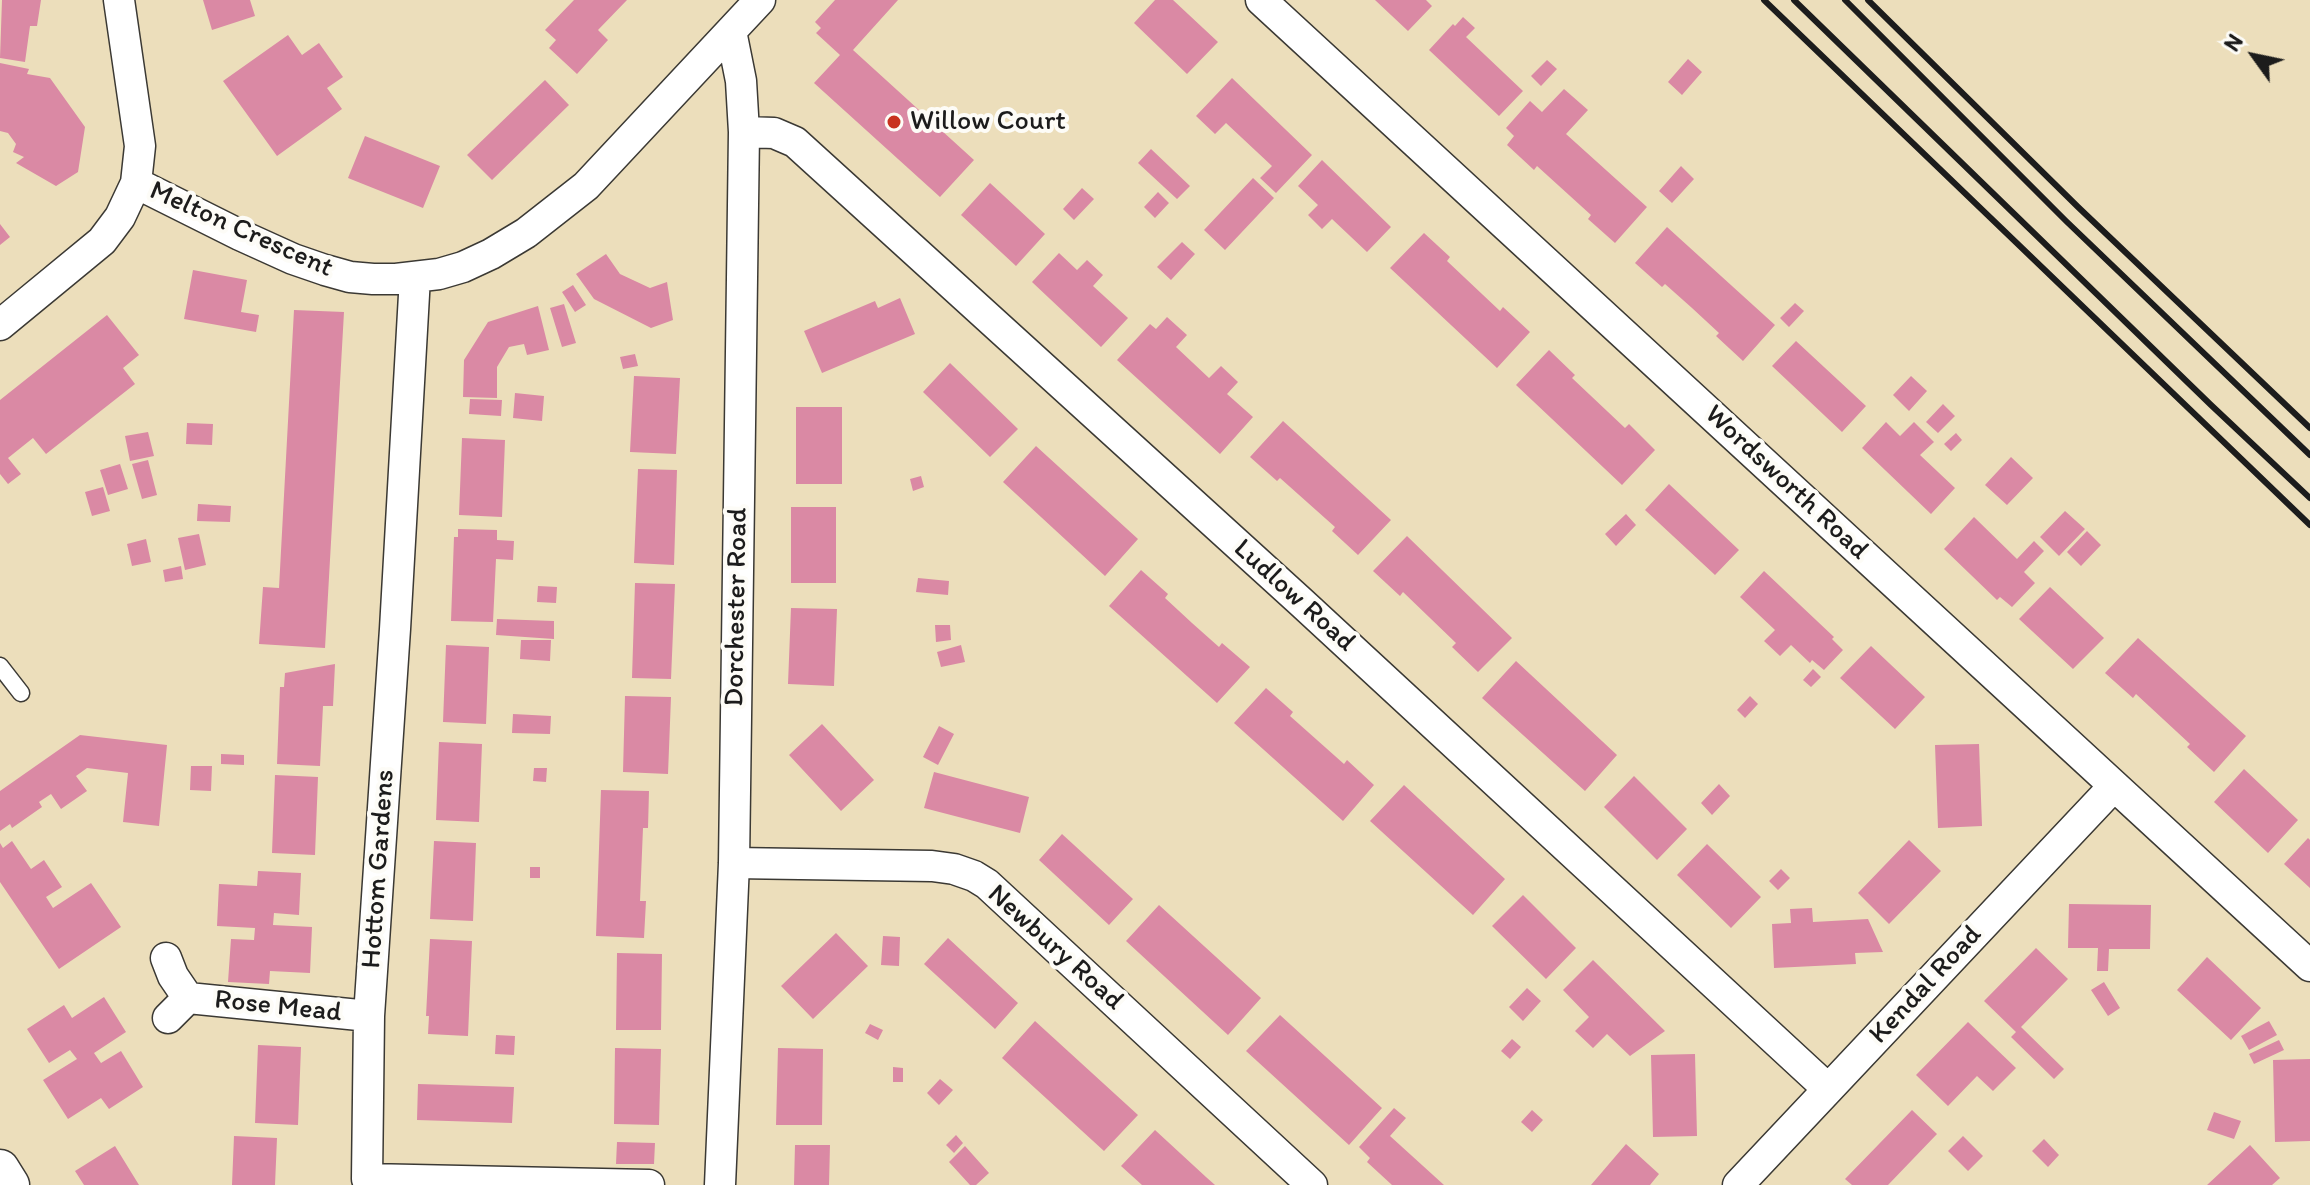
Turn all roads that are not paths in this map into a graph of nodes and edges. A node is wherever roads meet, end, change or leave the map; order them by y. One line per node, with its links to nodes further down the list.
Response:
1 (119, 0): 6 (street, Melton Crescent)
2 (760, 0): 4 (street, Melton Crescent)
3 (1261, 0): 11 (street, Wordsworth Road)
4 (731, 31): 5 (street, Dorchester Road); 7 (street, Melton Crescent)
5 (744, 132): 12 (street, Dorchester Road); 16 (street, Ludlow Road)
6 (136, 183): 7 (street, Melton Crescent); 8 (street)
7 (415, 277): 15 (street, Hottom Gardens)
8 (0, 325)
9 (0, 666): 10 (lane)
10 (21, 693)
11 (2114, 786): 14 (street, Wordsworth Road); 16 (street, Kendal Road)
12 (734, 863): 20 (street, Dorchester Road); 21 (street, Newbury Road)
13 (166, 958): 15 (street, Rose Mead)
14 (2310, 966)
15 (369, 1016): 19 (street, Hottom Gardens)
16 (1828, 1089): 22 (street, Kendal Road)
17 (0, 1169): 18 (street)
18 (10, 1185)
19 (649, 1185)
20 (720, 1185)
21 (1312, 1185)
22 (1738, 1185)

